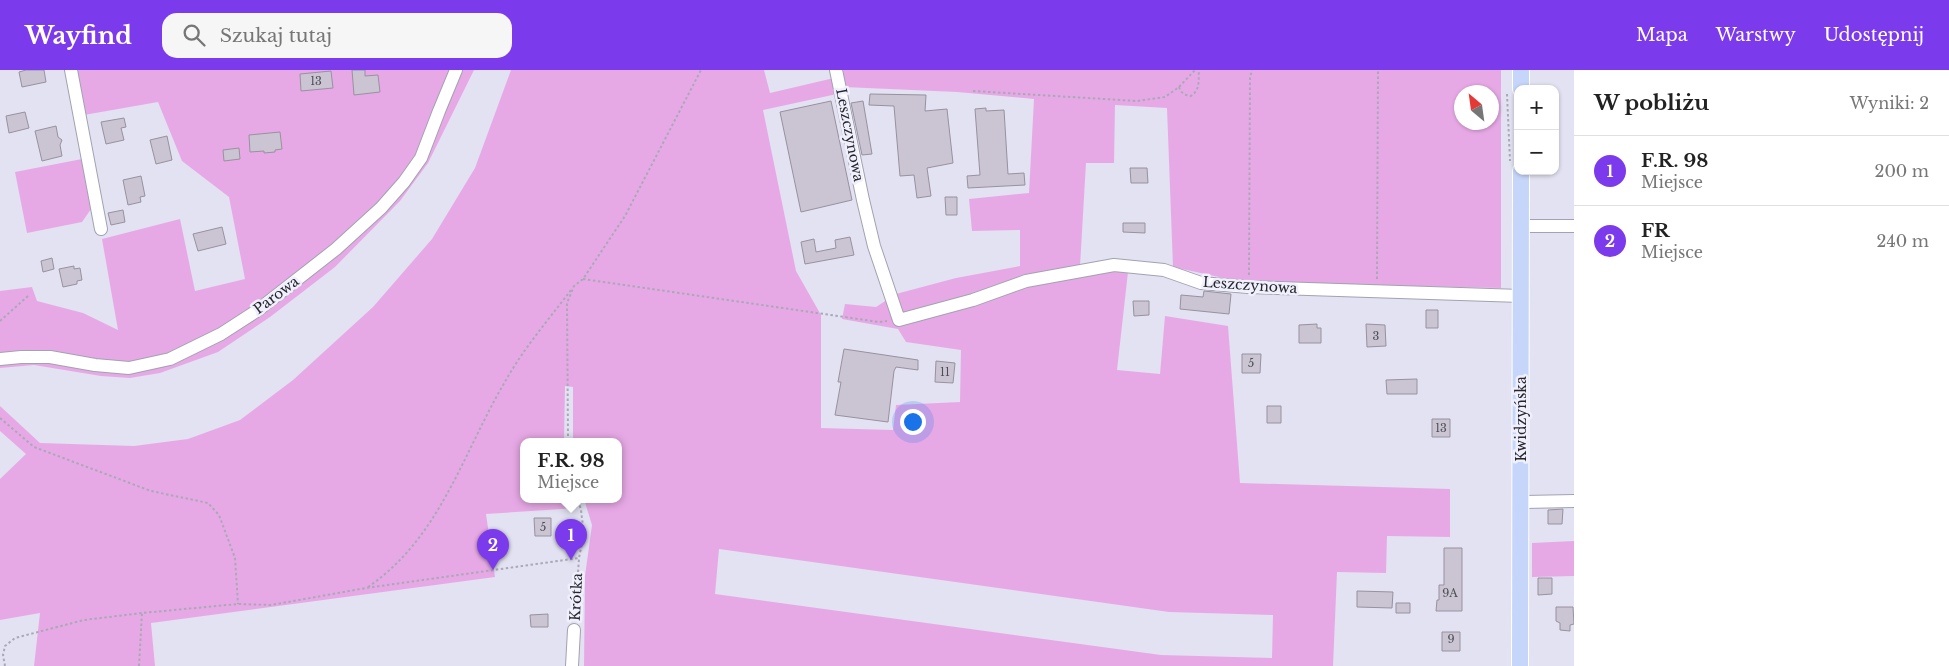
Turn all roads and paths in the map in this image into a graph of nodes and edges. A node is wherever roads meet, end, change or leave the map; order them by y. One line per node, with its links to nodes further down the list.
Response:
1 (70, 70): 16 (street)
2 (456, 70): 25 (street, Parowa)
3 (701, 70): 17 (path)
4 (836, 70): 23 (street, Leszczynowa)
5 (1194, 70): 11 (path)
6 (1200, 70): 11 (path)
7 (1252, 70): 18 (path)
8 (1378, 70): 20 (path)
9 (1521, 70): 10 (main road)
10 (1521, 85)
11 (1179, 86): 12 (path)
12 (973, 91)
13 (1521, 175): 14 (main road, Kwidzyńska)
14 (1521, 226): 15 (street); 22 (main road, Kwidzyńska)
15 (1574, 226)
16 (101, 229)
17 (583, 279): 19 (path); 23 (path)
18 (1249, 279)
19 (574, 286): 27 (path); 32 (path)
20 (1376, 288)
21 (28, 296): 24 (path)
22 (1521, 296): 23 (street, Leszczynowa); 29 (main road, Kwidzyńska)
23 (898, 320)
24 (0, 321)
25 (0, 359)
26 (0, 418): 33 (path)
27 (568, 438)
28 (1574, 501): 29 (street)
29 (1521, 502): 39 (main road, Kwidzyńska)
30 (579, 503): 31 (path, Krótka)
31 (579, 558): 32 (path); 35 (path, Krótka)
32 (366, 588): 33 (path)
33 (238, 604): 34 (path)
34 (142, 613): 36 (path); 37 (path)
35 (574, 630): 38 (street, Krótka)
36 (5, 666)
37 (139, 666)
38 (572, 666)
39 (1520, 666)

